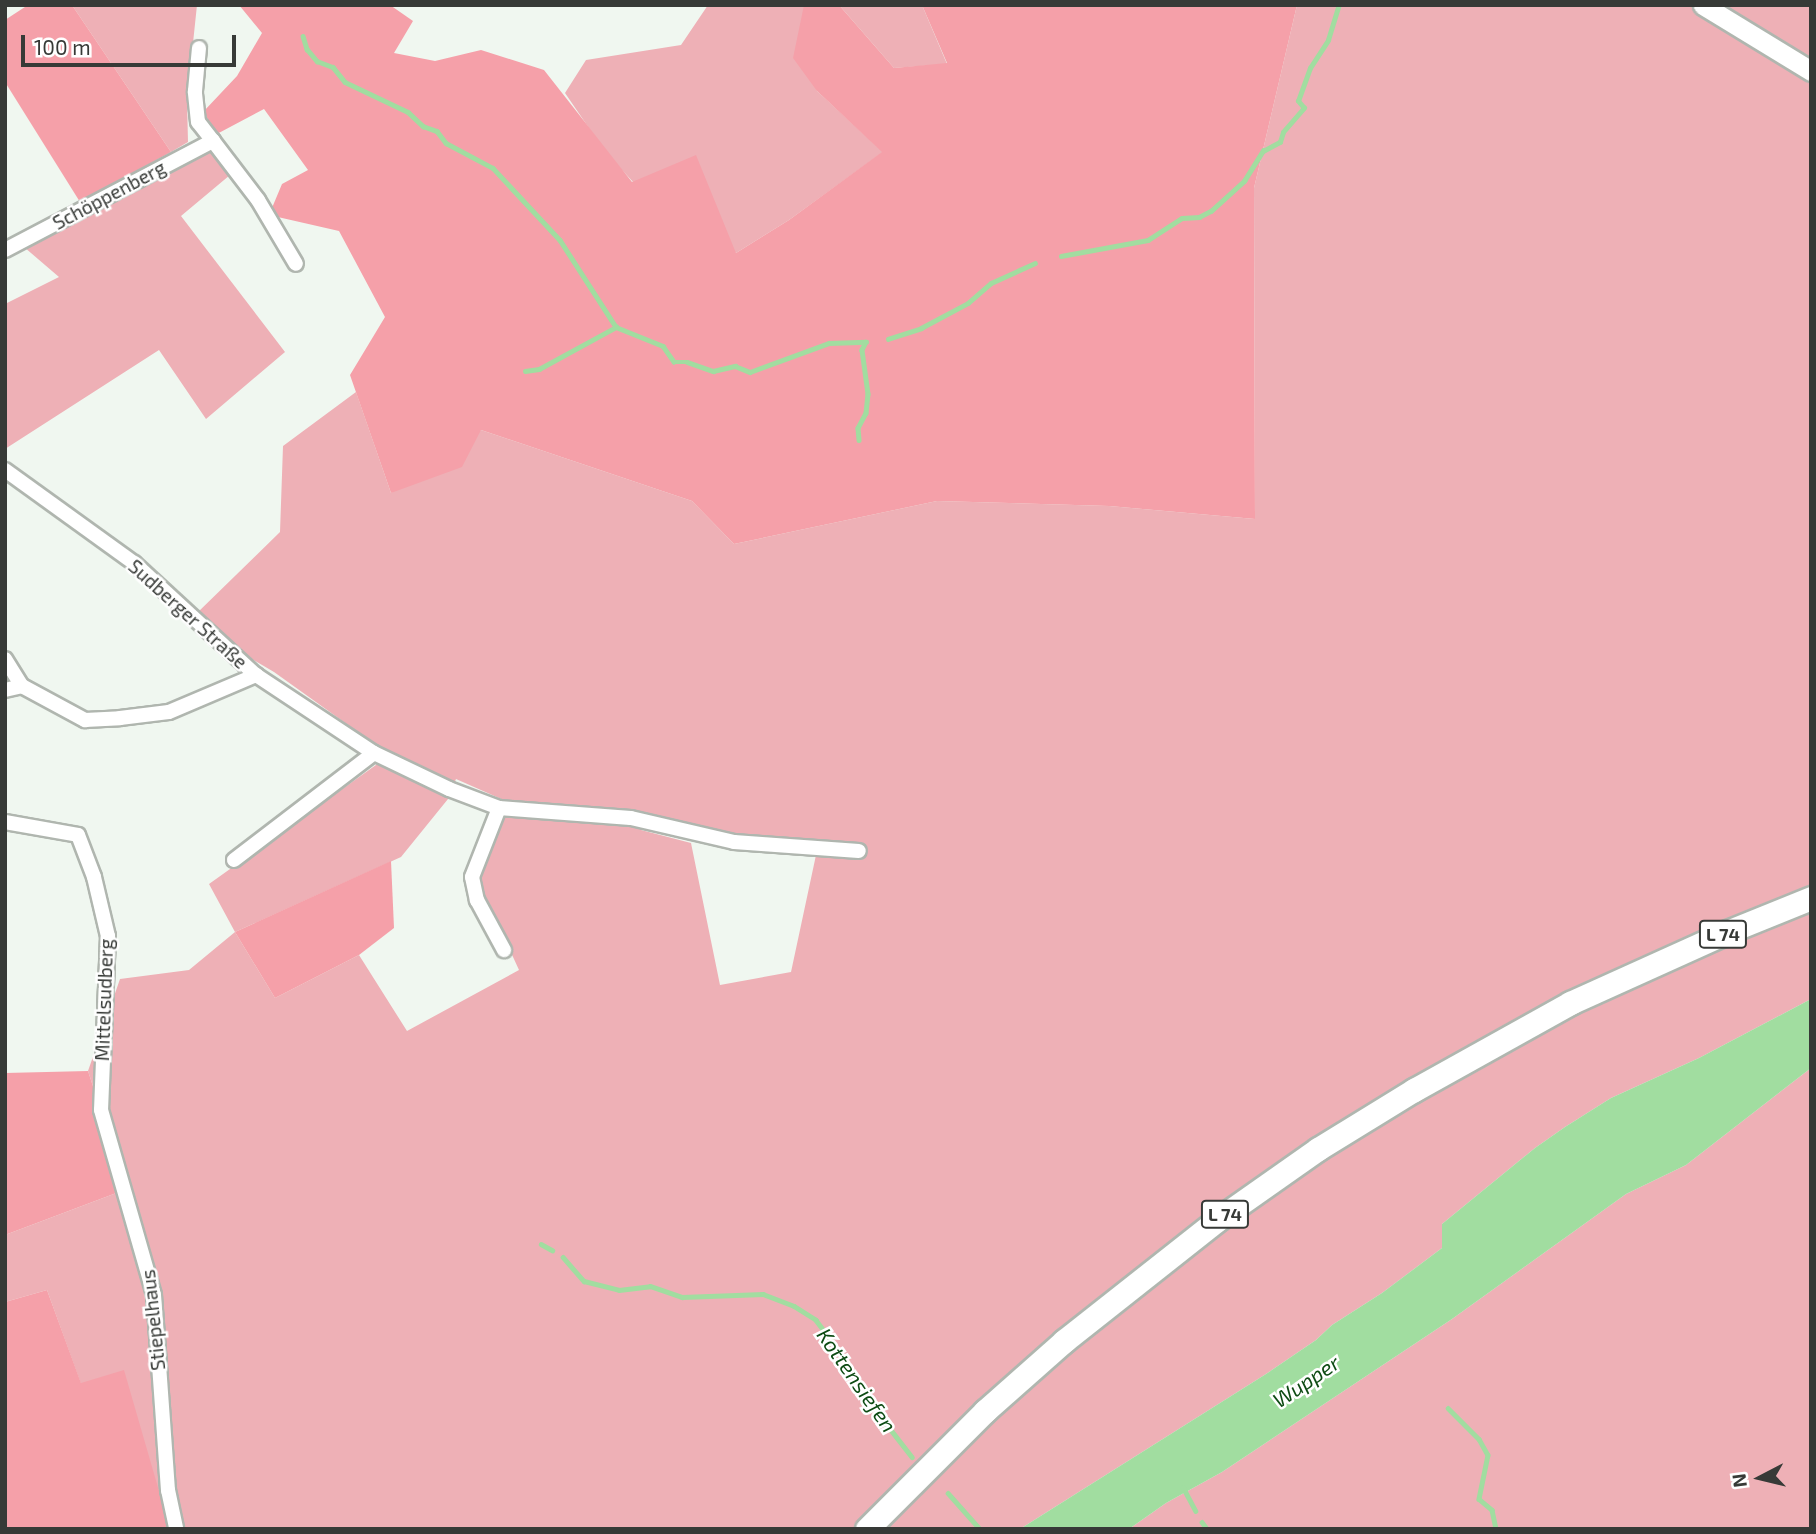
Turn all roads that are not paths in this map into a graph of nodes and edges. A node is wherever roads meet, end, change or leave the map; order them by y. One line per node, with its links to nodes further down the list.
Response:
1 (1703, 5): 3 (main road)
2 (199, 48): 4 (street)
3 (1811, 71)
4 (213, 141): 5 (street, Schöppenberg); 6 (street)
5 (5, 250)
6 (296, 264)
7 (5, 470): 9 (street, Sudberger Straße)
8 (5, 659): 10 (street)
9 (256, 675): 10 (street); 12 (street, Sudberger Straße)
10 (22, 685): 11 (street)
11 (5, 690)
12 (374, 753): 13 (street, Sudberger Straße); 16 (street)
13 (499, 808): 15 (street, Sudberger Straße); 18 (street)
14 (5, 822): 19 (street, Mittelsudberg)
15 (859, 852)
16 (234, 860)
17 (1811, 898): 21 (main road, L 74)
18 (504, 950)
19 (101, 1075): 20 (street, Stiepelhaus)
20 (176, 1529)
21 (867, 1529)

